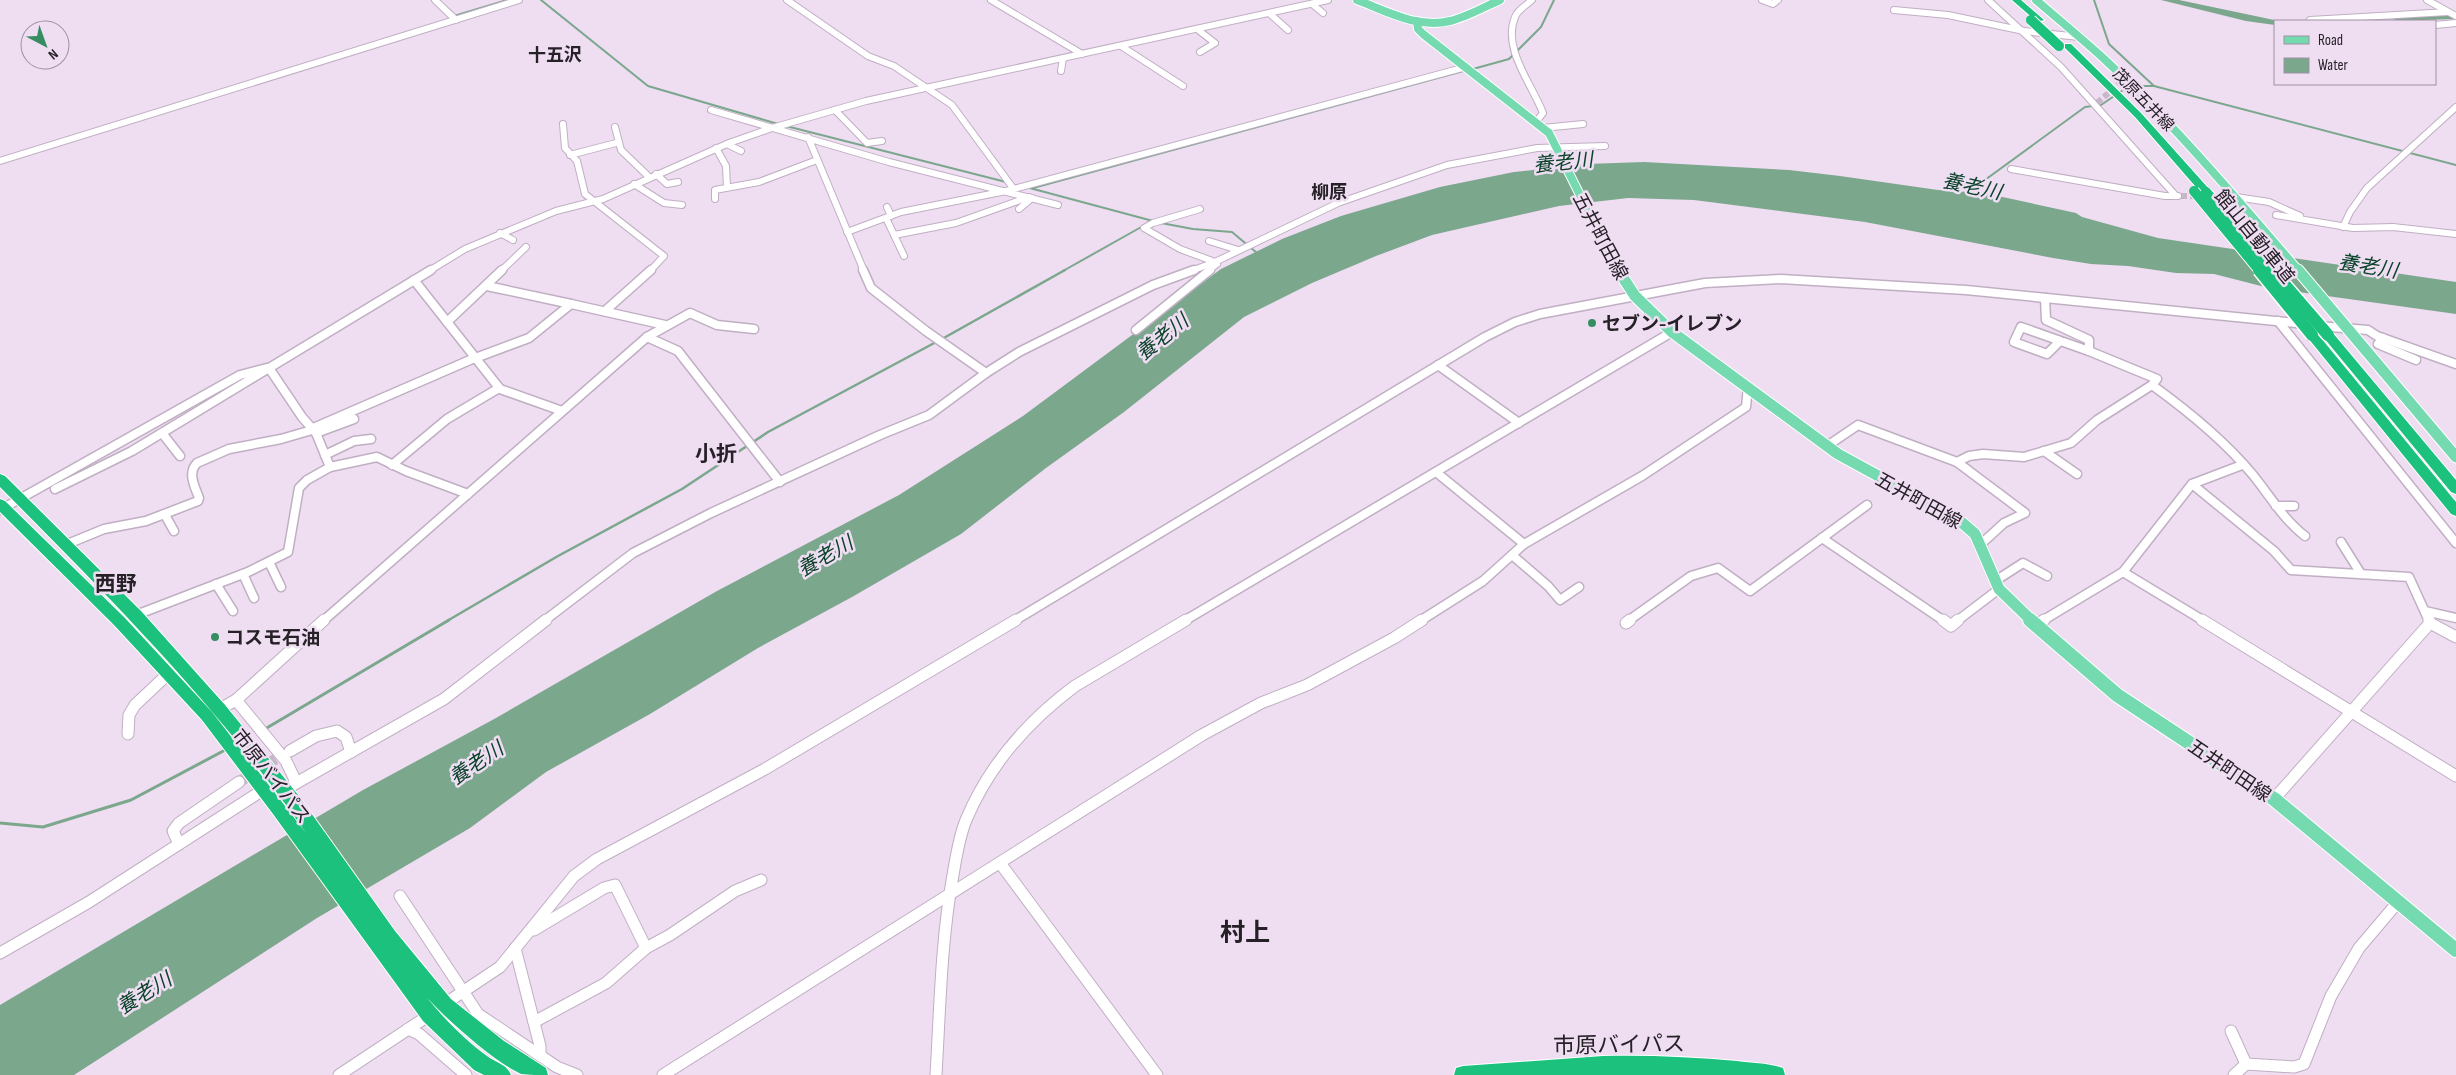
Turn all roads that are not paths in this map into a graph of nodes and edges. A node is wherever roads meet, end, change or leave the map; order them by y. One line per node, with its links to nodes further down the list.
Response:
1 (435, 0): 22 (street)
2 (519, 0): 22 (street)
3 (787, 0): 40 (street)
4 (991, 0): 35 (street)
5 (1328, 0): 16 (street)
6 (1500, 0): 25 (main road)
7 (1532, 0): 44 (street)
8 (1762, 0): 9 (street)
9 (1778, 0)
10 (1988, 0): 30 (street)
11 (2007, 0): 23 (highway, 館山自動車道)
12 (2016, 0): 23 (highway, 館山自動車道)
13 (2036, 0): 31 (main road, 茂原五井線)
14 (2427, 0): 18 (street)
15 (1363, 1): 25 (main road)
16 (1312, 4): 19 (street); 20 (street)
17 (1894, 10): 30 (street)
18 (2448, 12): 21 (street); 24 (street)
19 (1269, 13): 28 (street); 29 (street)
20 (1323, 13)
21 (2456, 16)
22 (456, 20): 60 (street)
23 (2035, 20): 33 (highway, 館山自動車道, bridge)
24 (2310, 20)
25 (1418, 21): 37 (main road, 五井町田線)
26 (2456, 23): 27 (street)
27 (2436, 24)
28 (1197, 29): 32 (street); 34 (street)
29 (1288, 30)
30 (2024, 31): 31 (street); 63 (street)
31 (2079, 37): 70 (main road, 茂原五井線)
32 (1121, 46): 35 (street); 39 (street)
33 (2063, 46): 148 (highway, 館山自動車道, bridge); 155 (highway, 館山自動車道, bridge)
34 (1200, 52)
35 (1082, 54): 36 (street)
36 (1063, 58): 38 (street); 40 (street)
37 (1466, 67): 44 (main road, 五井町田線); 68 (street)
38 (1061, 71)
39 (1183, 86)
40 (928, 88): 43 (street); 68 (street)
41 (2456, 107): 84 (street)
42 (711, 110): 48 (street)
43 (835, 110): 48 (street); 51 (street)
44 (1536, 122): 49 (main road, 五井町田線)
45 (563, 124): 58 (street)
46 (1583, 124): 49 (street)
47 (614, 127): 52 (street)
48 (772, 128): 50 (street); 53 (street)
49 (1543, 128): 54 (main road, 五井町田線)
50 (808, 137): 61 (street); 69 (street)
51 (882, 140)
52 (616, 143): 58 (street); 64 (street)
53 (727, 144): 56 (street); 57 (street)
54 (1556, 146): 55 (street); 94 (street); 99 (main road, 五井町田線)
55 (1605, 146)
56 (716, 148): 59 (street); 67 (street)
57 (741, 151)
58 (570, 155): 73 (street)
59 (695, 157): 62 (street); 64 (street)
60 (0, 160)
61 (817, 160): 67 (street); 85 (street)
62 (699, 166)
63 (2011, 169)
64 (652, 176): 65 (street); 66 (street)
65 (678, 182)
66 (634, 184): 73 (street); 74 (street)
67 (727, 187): 72 (street)
68 (1013, 188): 69 (street)
69 (1006, 191): 71 (street); 82 (street)
70 (2236, 197): 83 (street); 108 (main road, 茂原五井線)
71 (1031, 198): 75 (street); 77 (street); 78 (street)
72 (714, 199)
73 (593, 202): 86 (street); 102 (street)
74 (682, 205)
75 (1058, 205)
76 (886, 207): 82 (street)
77 (997, 207): 80 (street); 88 (street)
78 (1019, 209)
79 (1200, 209): 96 (street)
80 (1008, 210)
81 (2276, 215): 83 (street)
82 (889, 217): 85 (street); 88 (street)
83 (2307, 220): 84 (street)
84 (2343, 227): 87 (street)
85 (847, 232): 119 (street)
86 (500, 233): 90 (street); 92 (street)
87 (2456, 234)
88 (894, 235): 95 (street)
89 (461, 240): 92 (street)
90 (513, 240)
91 (1209, 241): 94 (street)
92 (471, 245): 97 (street)
93 (526, 246): 98 (street)
94 (1238, 250): 96 (street)
95 (904, 256)
96 (1215, 262): 107 (street); 119 (street)
97 (414, 280): 104 (street); 118 (street)
98 (487, 286): 101 (street); 104 (street)
99 (1635, 296): 100 (street); 109 (main road, 五井町田線); 117 (street)
100 (2045, 298): 103 (street); 113 (street)
101 (571, 304): 102 (street); 114 (street)
102 (605, 311): 105 (street)
103 (2278, 321): 108 (street); 161 (street)
104 (447, 322): 114 (street)
105 (665, 325): 106 (street); 110 (street)
106 (754, 329)
107 (1136, 330)
108 (2347, 330): 111 (street); 137 (main road)
109 (1672, 332): 121 (main road, 五井町田線); 128 (street)
110 (647, 337): 125 (street); 145 (street)
111 (2383, 338): 115 (street); 116 (street)
112 (2060, 341): 112 (street); 113 (street)
113 (2089, 351): 120 (street)
114 (476, 359): 122 (street); 130 (street)
115 (2416, 360)
116 (2456, 364)
117 (1438, 365): 128 (street); 202 (street)
118 (269, 368): 126 (street); 129 (street); 130 (street)
119 (986, 372): 145 (street)
120 (2152, 385): 134 (street); 139 (street)
121 (1748, 387): 123 (main road, 五井町田線); 124 (street)
122 (498, 388): 125 (street); 140 (street)
123 (1762, 398): 124 (street); 133 (main road, 五井町田線)
124 (1746, 407): 162 (street)
125 (562, 412): 149 (street)
126 (166, 417): 129 (street); 150 (street)
127 (354, 419): 130 (street)
128 (1519, 423): 142 (street)
129 (176, 424): 131 (street)
130 (313, 430): 135 (street); 156 (street)
131 (162, 433): 136 (street); 147 (street)
132 (371, 439): 135 (street)
133 (1827, 446): 138 (street); 164 (main road, 五井町田線)
134 (2044, 451): 138 (street); 143 (street)
135 (325, 455): 141 (street)
136 (180, 456)
137 (2456, 458)
138 (1957, 462): 164 (street)
139 (2242, 465): 146 (street); 152 (street)
140 (392, 466): 141 (street); 149 (street)
141 (330, 467): 166 (street)
142 (1436, 472): 162 (street); 199 (street)
143 (2077, 474)
144 (0, 479): 150 (highway, 市原バイパス)
145 (780, 482): 190 (street)
146 (2192, 484): 167 (street); 169 (street)
147 (55, 489)
148 (2456, 489)
149 (468, 494): 185 (street)
150 (19, 500): 154 (street); 163 (highway, 市原バイパス)
151 (1867, 505): 159 (street)
152 (2276, 506): 153 (street); 158 (street)
153 (2294, 506)
154 (1, 508): 184 (highway, 市原バイパス)
155 (2456, 511)
156 (165, 515): 157 (street); 163 (street)
157 (174, 531)
158 (2305, 536)
159 (1822, 538): 172 (street); 180 (street)
160 (2341, 542): 169 (street)
161 (2456, 542)
162 (1524, 544): 165 (street)
163 (65, 545): 178 (highway, 市原バイパス)
164 (1980, 545): 172 (main road, 五井町田線)
165 (1512, 555): 174 (street); 197 (street)
166 (269, 562): 168 (street); 173 (street)
167 (2123, 572): 182 (street); 187 (street)
168 (242, 574): 171 (street); 175 (street)
169 (2361, 574): 177 (street)
170 (2047, 576): 172 (street)
171 (216, 584): 176 (street); 178 (street)
172 (1997, 585): 182 (main road, 五井町田線)
173 (281, 587)
174 (1579, 587)
175 (254, 598)
176 (233, 611)
177 (2425, 611): 179 (street); 181 (street)
178 (136, 616): 186 (highway, 市原バイパス)
179 (2456, 618)
180 (1626, 623)
181 (2430, 623): 183 (street); 187 (street)
182 (2035, 626): 195 (main road, 五井町田線)
183 (2456, 637)
184 (168, 674): 188 (street); 193 (highway, 市原バイパス)
185 (236, 700): 186 (street); 194 (street)
186 (220, 709): 194 (highway, 市原バイパス)
187 (2352, 712): 191 (street); 195 (street)
188 (128, 734)
189 (290, 751): 190 (street)
190 (351, 752): 194 (street)
191 (2456, 776)
192 (239, 782): 196 (street)
193 (263, 790): 194 (highway, 市原バイパス); 196 (street)
194 (288, 795): 203 (highway, 市原バイパス)
195 (2274, 799): 201 (main road, 五井町田線)
196 (179, 844): 207 (street)
197 (1000, 863): 199 (street); 223 (street)
198 (761, 880): 205 (street)
199 (949, 894): 221 (street); 222 (street)
200 (400, 896): 208 (street)
201 (2398, 902): 206 (main road, 五井町田線); 215 (street)
202 (525, 935): 204 (street); 205 (street)
203 (383, 941): 209 (highway, 市原バイパス); 210 (highway, 市原バイパス)
204 (515, 948): 208 (street); 211 (street)
205 (646, 948): 211 (street)
206 (2456, 950)
207 (0, 953)
208 (463, 993): 209 (street); 214 (street)
209 (445, 1004): 210 (street); 219 (highway, 市原バイパス)
210 (429, 1015): 212 (street); 218 (highway, 市原バイパス)
211 (534, 1022): 214 (street)
212 (408, 1029): 216 (street); 217 (street)
213 (2231, 1030): 215 (street)
214 (540, 1055): 220 (street)
215 (2246, 1064): 226 (street)
216 (339, 1075)
217 (466, 1075)
218 (502, 1075)
219 (538, 1075)
220 (577, 1075)
221 (662, 1075)
222 (936, 1075)
223 (1156, 1075)
224 (1463, 1075): 225 (highway, 市原バイパス)
225 (1776, 1075)
226 (2234, 1075)

